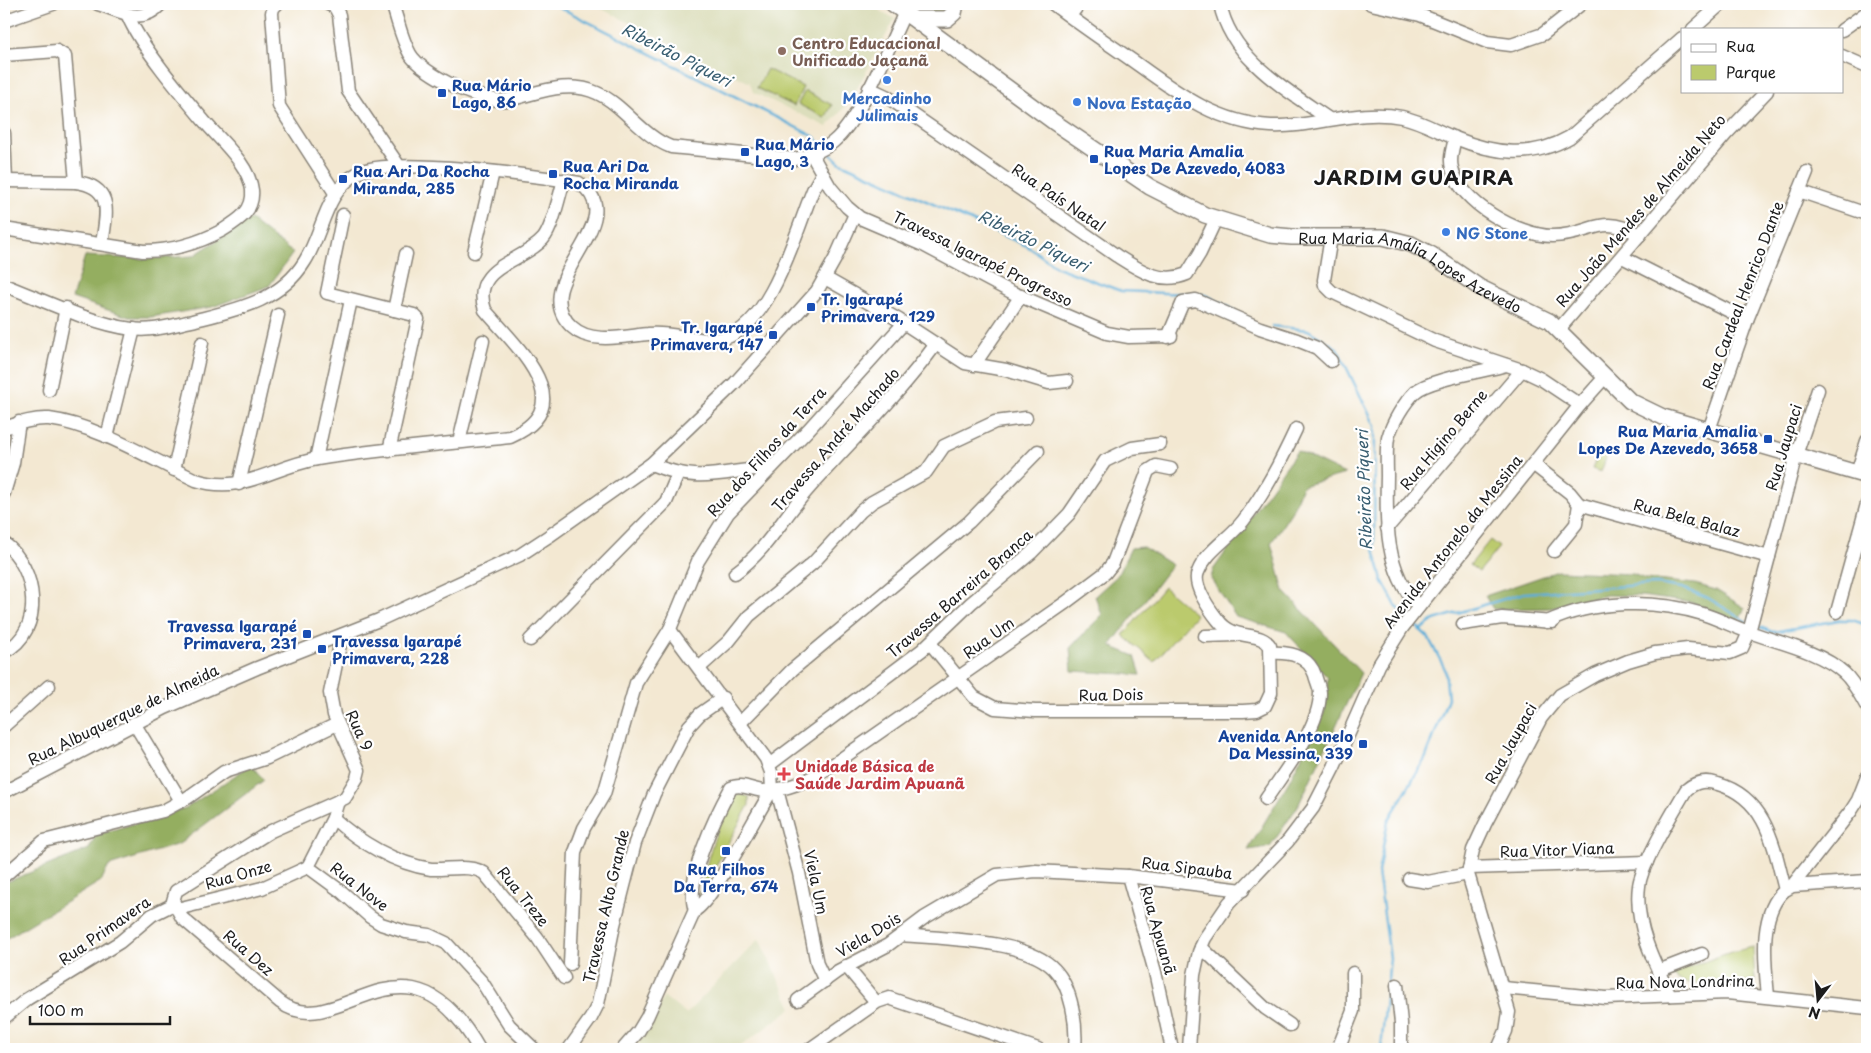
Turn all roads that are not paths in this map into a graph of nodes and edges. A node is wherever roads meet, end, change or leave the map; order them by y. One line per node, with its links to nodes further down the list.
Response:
1 (53, 4): 18 (street)
2 (161, 4): 16 (street)
3 (277, 4): 40 (street)
4 (328, 4): 32 (street)
5 (392, 4): 31 (street)
6 (1053, 4): 17 (street)
7 (1079, 4): 17 (street)
8 (1220, 4): 28 (street)
9 (1371, 4): 10 (street)
10 (1581, 4)
11 (1721, 4): 19 (street)
12 (105, 5): 16 (street)
13 (956, 9): 14 (main road); 22 (main road)
14 (904, 12): 22 (main road, Rua Maria Amália Lopes Azevedo); 26 (street)
15 (1867, 12): 20 (street)
16 (128, 16): 48 (street)
17 (1070, 16): 28 (street)
18 (4, 21)
19 (1694, 28)
20 (1844, 29)
21 (1681, 39): 30 (street)
22 (957, 49): 44 (main road, Rua Maria Amália Lopes Azevedo)
23 (4, 55): 38 (street)
24 (1844, 57): 25 (street)
25 (1867, 67)
26 (869, 88): 31 (street); 44 (street, Rua País Natal)
27 (1766, 92): 46 (street, Rua João Mendes de Almeida Neto)
28 (1330, 119): 30 (street)
29 (4, 132): 37 (street)
30 (1455, 138): 46 (street)
31 (814, 154): 35 (street, Travessa Igarapé Progresso)
32 (399, 166): 33 (street); 40 (street)
33 (493, 172): 36 (street); 49 (street)
34 (1807, 172): 39 (street, Rua Cardeal Henrico Dante)
35 (822, 174): 36 (street); 41 (street, Travessa Igarapé Progresso)
36 (564, 180): 82 (street)
37 (5, 181): 38 (street)
38 (76, 182): 48 (street)
39 (1799, 191): 42 (street); 59 (street, Rua Cardeal Henrico Dante)
40 (336, 192): 61 (street)
41 (855, 214): 52 (street, Rua Albuquerque de Almeida); 54 (street, Travessa Igarapé Progresso)
42 (1867, 214)
43 (344, 215): 55 (street)
44 (1216, 219): 47 (main road, Rua Maria Amália Lopes Azevedo)
45 (4, 230): 48 (street)
46 (1640, 235): 51 (street, Rua João Mendes de Almeida Neto)
47 (1330, 237): 62 (main road, Rua Maria Amália Lopes Azevedo); 68 (street)
48 (102, 244)
49 (474, 252)
50 (406, 254): 57 (street)
51 (1622, 257): 59 (street); 62 (street, Rua João Mendes de Almeida Neto)
52 (825, 278): 60 (street); 88 (street, Rua Albuquerque de Almeida)
53 (4, 285): 56 (street)
54 (1021, 296): 66 (street, Travessa Igarapé Progresso); 67 (street)
55 (351, 300): 57 (street); 87 (street)
56 (66, 308): 61 (street); 72 (street)
57 (394, 310): 84 (street)
58 (278, 315): 95 (street)
59 (1747, 320): 79 (street, Rua Cardeal Henrico Dante)
60 (904, 323): 65 (street); 90 (street, Rua dos Filhos da Terra)
61 (134, 329): 80 (street)
62 (1559, 329): 70 (main road, Rua Maria Amália Lopes Azevedo)
63 (483, 340): 82 (street)
64 (202, 343): 91 (street)
65 (936, 344): 67 (street); 103 (street, Travessa André Machado)
66 (1331, 361)
67 (974, 365): 71 (street)
68 (1506, 366): 69 (street); 99 (street)
69 (1522, 370): 74 (street); 99 (street, Rua Higino Berne)
70 (1605, 377): 74 (street, Avenida Antonelo da Messina); 79 (main road, Rua Maria Amália Lopes Azevedo)
71 (1067, 381)
72 (48, 390)
73 (1818, 390): 86 (street, Rua Jaupaci)
74 (1580, 405): 89 (street, Avenida Antonelo da Messina)
75 (1026, 418): 116 (street)
76 (19, 422): 77 (street); 80 (street); 96 (street)
77 (4, 428)
78 (1296, 429): 110 (street)
79 (1709, 430): 86 (main road, Rua Maria Amália Lopes Azevedo)
80 (107, 437): 91 (street)
81 (1867, 441): 94 (street)
82 (459, 442): 84 (street)
83 (1160, 444): 113 (street, Travessa Barreira Branca)
84 (389, 450): 87 (street)
85 (1038, 451): 121 (street)
86 (1796, 455): 94 (main road, Rua Maria Amália Lopes Azevedo); 102 (street, Rua Jaupaci)
87 (316, 460): 95 (street)
88 (651, 464): 93 (street); 109 (street, Rua Albuquerque de Almeida)
89 (1533, 464): 97 (street); 104 (street, Avenida Antonelo da Messina)
90 (772, 467): 93 (street); 108 (street, Rua dos Filhos da Terra)
91 (174, 470): 95 (street)
92 (1171, 470): 117 (street, Rua Um)
93 (678, 474): 112 (street)
94 (1862, 475)
95 (239, 484)
96 (4, 493)
97 (1579, 504): 101 (street); 102 (street, Rua Bela Balaz)
98 (1867, 504): 105 (street)
99 (1387, 528): 104 (street)
100 (4, 543): 114 (street)
101 (1554, 551)
102 (1769, 557): 107 (street, Rua Jaupaci)
103 (735, 573)
104 (1417, 609): 142 (street, Avenida Antonelo da Messina)
105 (1837, 612)
106 (1464, 624): 107 (street)
107 (1751, 624): 120 (street); 135 (street, Rua Jaupaci)
108 (670, 629): 116 (street); 148 (street, Rua dos Filhos da Terra)
109 (342, 635): 122 (street, Rua Albuquerque de Almeida); 123 (street, Rua 9)
110 (1236, 635): 111 (street); 115 (street)
111 (1205, 636)
112 (530, 640)
113 (930, 643): 117 (street, Rua Dois); 125 (street, Travessa Barreira Branca)
114 (4, 652)
115 (1271, 653): 117 (street, Rua Dois); 129 (street)
116 (699, 668): 119 (street)
117 (958, 679): 127 (street, Rua Um)
118 (49, 686): 124 (street)
119 (723, 698): 121 (street); 165 (street, Travessa Alto Grande)
120 (1867, 707)
121 (741, 722): 125 (street)
122 (134, 724): 128 (street, Rua Albuquerque de Almeida); 130 (street)
123 (337, 724): 130 (street); 131 (street, Rua 9)
124 (4, 726)
125 (769, 765): 127 (street)
126 (1867, 777): 141 (street)
127 (775, 790): 144 (street); 144 (street, Rua Um); 153 (street, Viela Um)
128 (4, 792)
129 (1266, 800)
130 (182, 801): 136 (street)
131 (338, 801): 132 (street, Rua Nove); 143 (street)
132 (333, 818): 134 (street, Rua Nove); 152 (street, Rua Treze)
133 (1647, 862): 135 (street, Rua Vitor Viana); 141 (street); 150 (street)
134 (308, 867): 143 (street, Rua Onze); 164 (street, Rua Nove)
135 (1468, 871): 138 (street, Rua Vitor Viana); 155 (street)
136 (4, 876)
137 (1128, 876): 140 (street, Rua Apuanã); 142 (street, Rua Sipauba); 170 (street, Rua Apuanã)
138 (1409, 880)
139 (1867, 881): 141 (street)
140 (981, 883): 145 (street, Viela Dois)
141 (1789, 888): 157 (street)
142 (1243, 890): 146 (street, Avenida Antonelo da Messina)
143 (176, 906): 161 (street, Rua Primavera); 163 (street, Rua Dez)
144 (695, 910): 166 (street)
145 (902, 935): 149 (street, Viela Dois); 169 (street)
146 (1201, 947): 162 (street); 171 (street, Avenida Antonelo da Messina)
147 (1702, 954): 150 (street)
148 (570, 964)
149 (846, 966): 153 (street, Viela Dois); 159 (street)
150 (1658, 971): 156 (street)
151 (1353, 973): 172 (street)
152 (564, 978)
153 (824, 981): 158 (street, Viela Dois)
154 (1396, 985): 173 (street)
155 (1503, 988): 156 (street, Rua Nova Londrina); 174 (street)
156 (1670, 994): 157 (street, Rua Nova Londrina)
157 (1768, 996): 160 (street, Rua Nova Londrina)
158 (798, 1000)
159 (876, 1002): 167 (street); 168 (street)
160 (1867, 1008)
161 (4, 1018)
162 (1290, 1025)
163 (479, 1049)
164 (534, 1049)
165 (569, 1049)
166 (623, 1049)
167 (810, 1049)
168 (1038, 1049)
169 (1075, 1049)
170 (1172, 1049)
171 (1189, 1049)
172 (1338, 1049)
173 (1401, 1049)
174 (1498, 1049)

